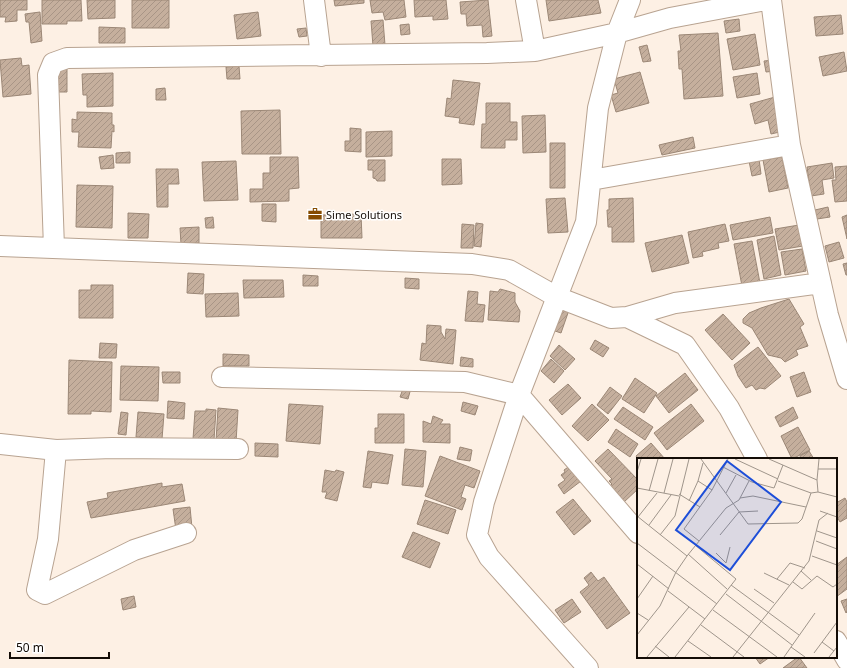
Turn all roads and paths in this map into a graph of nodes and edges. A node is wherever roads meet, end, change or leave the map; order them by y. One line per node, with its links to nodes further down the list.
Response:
1 (314, 0): 8 (street)
2 (526, 0): 7 (street)
3 (630, 0): 6 (street)
4 (766, 0): 6 (street)
5 (771, 0): 9 (street)
6 (617, 33): 7 (street); 10 (street)
7 (535, 51): 8 (street)
8 (320, 56): 12 (street)
9 (790, 145): 10 (street); 13 (street)
10 (591, 180): 14 (street)
11 (0, 246): 12 (street)
12 (54, 248): 14 (street)
13 (820, 283): 15 (street); 17 (street)
14 (557, 297): 15 (street); 18 (street)
15 (628, 317): 22 (street)
16 (222, 378): 18 (street)
17 (847, 379)
18 (519, 395): 23 (street); 27 (street)
19 (0, 444): 21 (street)
20 (238, 449): 21 (street)
21 (56, 450): 24 (street)
22 (756, 458)
23 (637, 532)
24 (186, 533)
25 (837, 643): 26 (street)
26 (847, 660)
27 (588, 668)

